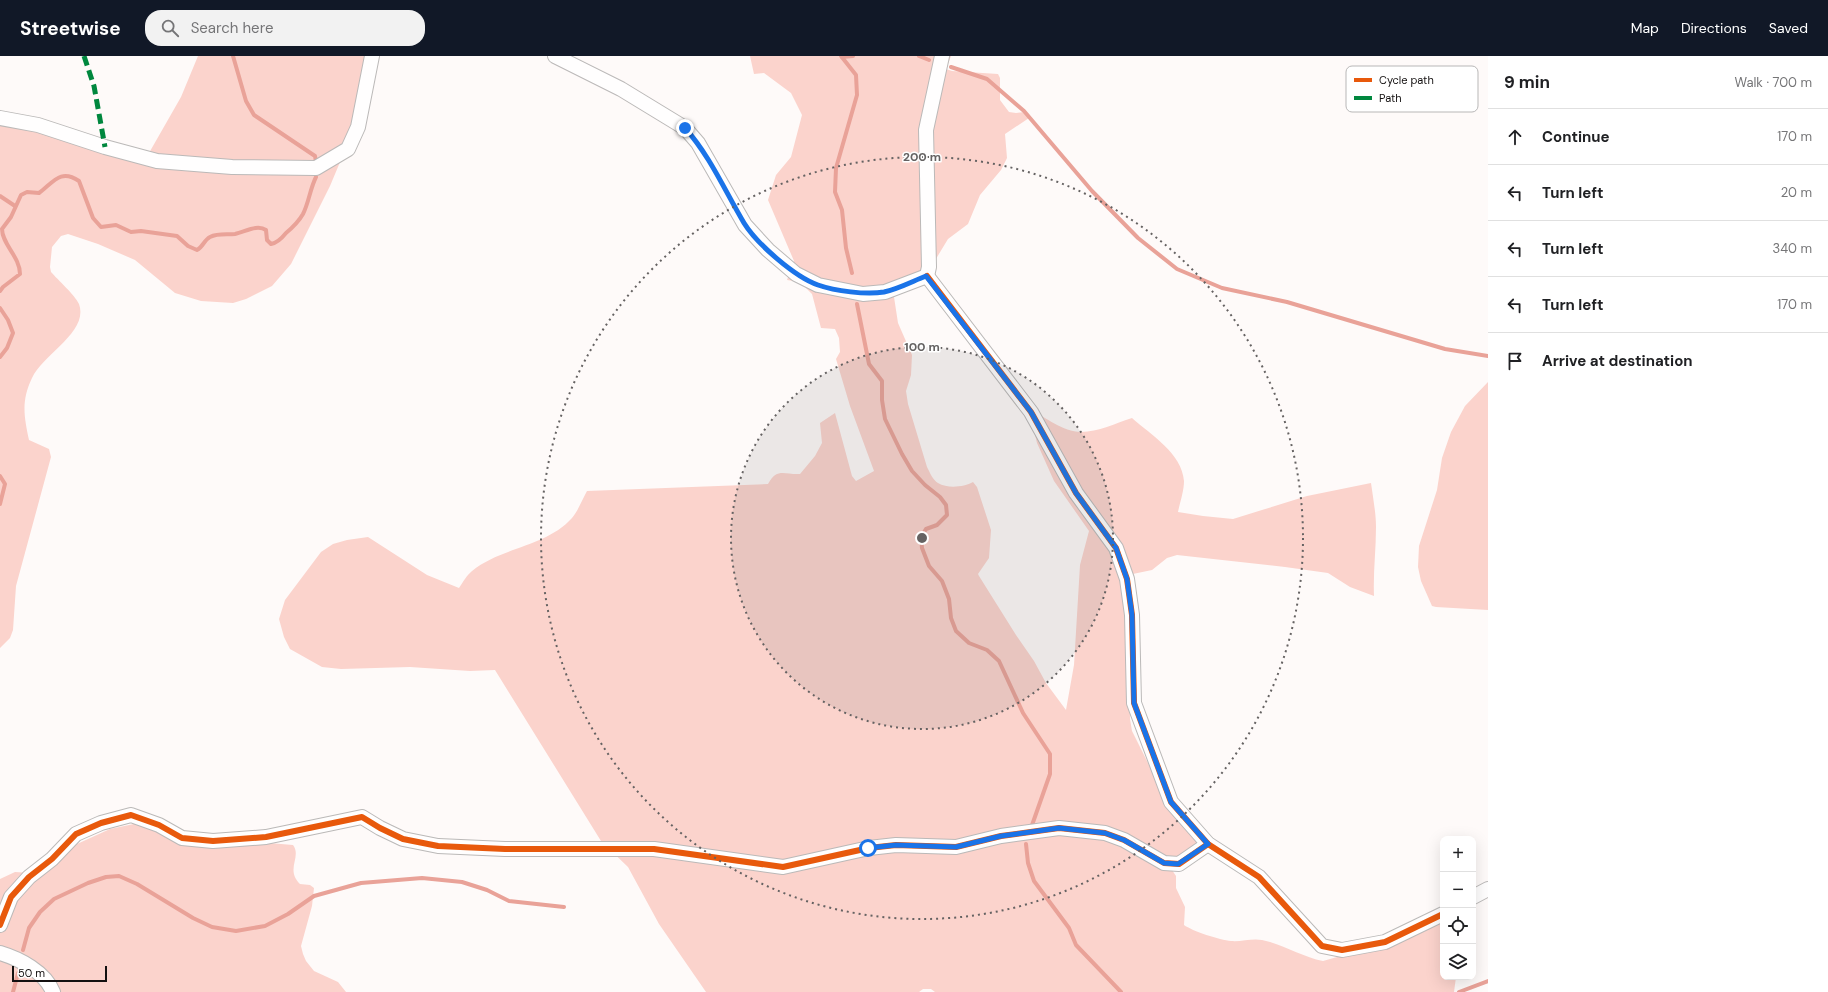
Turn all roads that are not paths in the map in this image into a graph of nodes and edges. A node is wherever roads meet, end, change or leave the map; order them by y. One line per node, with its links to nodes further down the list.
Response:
1 (372, 56): 4 (street)
2 (555, 56): 5 (street)
3 (942, 56): 5 (street)
4 (0, 118)
5 (926, 276): 6 (street)
6 (1208, 844): 9 (street); 10 (street)
7 (1488, 889): 8 (street)
8 (1476, 895)
9 (1440, 915)
10 (0, 926)
11 (0, 953): 12 (street)
12 (53, 992)

